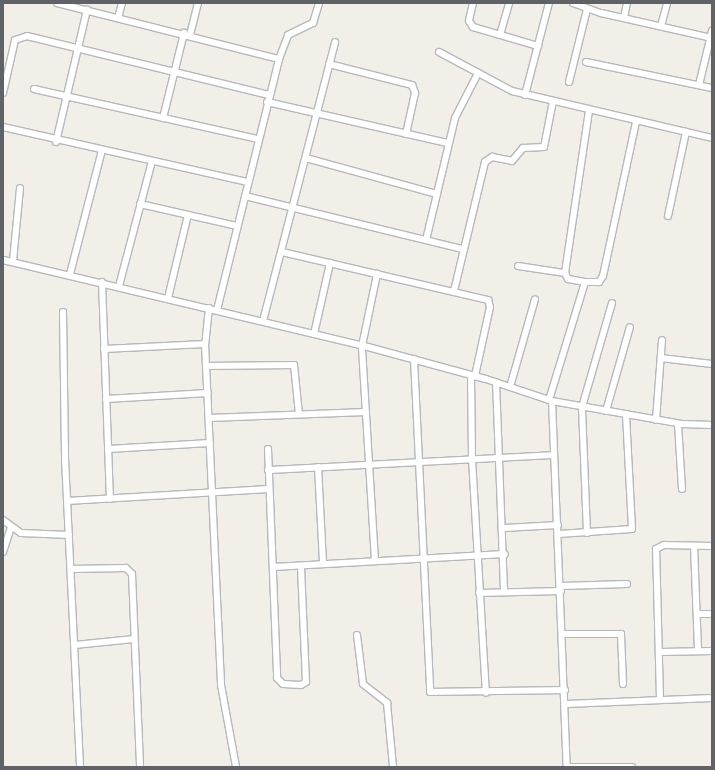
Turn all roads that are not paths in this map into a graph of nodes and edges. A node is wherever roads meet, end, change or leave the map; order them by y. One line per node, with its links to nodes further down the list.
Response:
1 (56, 3): 12 (street)
2 (122, 3): 13 (street)
3 (198, 3): 17 (street)
4 (319, 3): 24 (street)
5 (473, 3): 18 (street)
6 (509, 3): 18 (street)
7 (549, 3): 21 (street)
8 (573, 3): 11 (street)
9 (628, 3): 14 (street)
10 (667, 3): 15 (street)
11 (588, 9): 14 (street); 29 (street)
12 (87, 10): 13 (street); 22 (street)
13 (118, 18): 17 (street)
14 (624, 18): 15 (street)
15 (661, 26): 19 (street)
16 (712, 31): 19 (street)
17 (187, 34): 24 (street); 27 (street)
18 (500, 35): 21 (street)
19 (711, 38): 30 (street)
20 (335, 42): 26 (street)
21 (538, 46): 34 (street)
22 (77, 48): 27 (street); 33 (street); 35 (street)
23 (439, 52): 28 (street)
24 (279, 60): 36 (street)
25 (586, 62): 30 (street)
26 (329, 64): 40 (street); 45 (street)
27 (174, 72): 36 (street); 41 (street)
28 (478, 74): 34 (street); 49 (street)
29 (569, 82)
30 (699, 85): 31 (street)
31 (712, 88)
32 (34, 89): 35 (street)
33 (3, 93)
34 (525, 94): 38 (street)
35 (66, 95): 41 (street); 48 (street)
36 (269, 95): 37 (street)
37 (267, 102): 40 (street); 47 (street)
38 (553, 102): 39 (street); 63 (street)
39 (589, 111): 42 (street); 69 (street)
40 (317, 113): 45 (street); 51 (street)
41 (163, 118): 47 (street)
42 (636, 122): 44 (street); 73 (street)
43 (3, 127): 48 (street)
44 (686, 132): 46 (street); 60 (street)
45 (406, 134): 49 (street)
46 (712, 138)
47 (258, 139): 53 (street)
48 (56, 142): 50 (street)
49 (448, 143): 55 (street)
50 (102, 150): 52 (street); 70 (street)
51 (306, 158): 55 (street); 58 (street)
52 (152, 161): 53 (street); 57 (street)
53 (248, 182): 56 (street)
54 (20, 188): 66 (street)
55 (437, 194): 62 (street)
56 (244, 196): 58 (street); 61 (street)
57 (140, 204): 59 (street); 74 (street)
58 (293, 208): 62 (street); 64 (street)
59 (188, 215): 61 (street); 76 (street)
60 (668, 216)
61 (237, 226): 80 (street)
62 (426, 240): 63 (street)
63 (464, 249): 75 (street)
64 (282, 252): 67 (street); 82 (street)
65 (3, 260): 66 (street)
66 (13, 261): 70 (street)
67 (330, 263): 71 (street); 84 (street)
68 (518, 266): 69 (street)
69 (565, 273): 73 (street)
70 (70, 274): 72 (street)
71 (377, 274): 75 (street); 87 (street)
72 (102, 282): 74 (street); 88 (street)
73 (585, 282): 98 (street)
74 (119, 286): 76 (street)
75 (454, 291): 93 (street)
76 (168, 298): 79 (street)
77 (535, 300): 95 (street)
78 (612, 303): 99 (street)
79 (209, 308): 80 (street); 86 (street)
80 (217, 310): 82 (street)
81 (63, 312): 122 (street)
82 (263, 321): 84 (street)
83 (630, 327): 100 (street)
84 (314, 334): 87 (street)
85 (662, 340): 89 (street)
86 (205, 344): 88 (street); 92 (street)
87 (362, 346): 90 (street); 101 (street)
88 (104, 348): 97 (street)
89 (661, 358): 91 (street); 105 (street)
90 (414, 360): 93 (street); 114 (street)
91 (712, 364)
92 (206, 366): 96 (street); 102 (street)
93 (473, 375): 94 (street); 113 (street)
94 (496, 382): 95 (street); 112 (street)
95 (510, 387): 98 (street)
96 (208, 393): 97 (street); 104 (street)
97 (106, 399): 110 (street)
98 (550, 401): 99 (street); 111 (street)
99 (582, 407): 100 (street); 127 (street)
100 (606, 411): 103 (street)
101 (366, 412): 102 (street); 115 (street)
102 (299, 414): 104 (street)
103 (626, 414): 105 (street); 127 (street)
104 (209, 418): 108 (street)
105 (656, 420): 106 (street)
106 (678, 424): 107 (street); 119 (street)
107 (712, 425)
108 (210, 444): 110 (street); 120 (street)
109 (268, 449): 117 (street)
110 (108, 450): 121 (street)
111 (554, 454): 112 (street); 124 (street)
112 (500, 457): 113 (street); 126 (street)
113 (472, 459): 114 (street); 133 (street)
114 (419, 462): 115 (street); 135 (street)
115 (369, 464): 116 (street); 136 (street)
116 (318, 467): 117 (street); 137 (street)
117 (268, 470): 118 (street)
118 (269, 489): 120 (street); 139 (street)
119 (682, 489)
120 (213, 493): 121 (street); 162 (street)
121 (110, 499): 122 (street)
122 (68, 501): 129 (street)
123 (3, 520): 125 (street)
124 (558, 525): 126 (street); 128 (street)
125 (11, 527): 129 (street); 132 (street)
126 (504, 528): 134 (street)
127 (587, 533): 128 (street)
128 (559, 534): 142 (street)
129 (69, 536): 140 (street)
130 (694, 546): 131 (street); 145 (street); 153 (street)
131 (712, 546)
132 (3, 552)
133 (478, 554): 134 (street); 135 (street); 144 (street)
134 (504, 554): 143 (street)
135 (423, 558): 136 (street); 156 (street)
136 (375, 561): 137 (street)
137 (323, 564): 138 (street)
138 (301, 566): 139 (street); 139 (street)
139 (273, 567)
140 (71, 569): 149 (street); 150 (street)
141 (627, 584): 142 (street)
142 (561, 589): 143 (street); 147 (street)
143 (504, 592): 144 (street)
144 (479, 593): 156 (street)
145 (697, 614): 146 (street); 152 (street)
146 (712, 614)
147 (563, 634): 154 (street); 155 (street)
148 (357, 635): 163 (street)
149 (134, 639): 150 (street); 161 (street)
150 (75, 646): 160 (street)
151 (712, 650): 152 (street)
152 (698, 651): 153 (street)
153 (660, 652): 158 (street)
154 (623, 684)
155 (565, 690): 156 (street); 159 (street)
156 (486, 693)
157 (712, 698): 158 (street)
158 (660, 699): 159 (street)
159 (566, 704): 164 (street)
160 (80, 767)
161 (140, 767)
162 (236, 767)
163 (393, 767)
164 (567, 767): 165 (street)
165 (632, 767)

